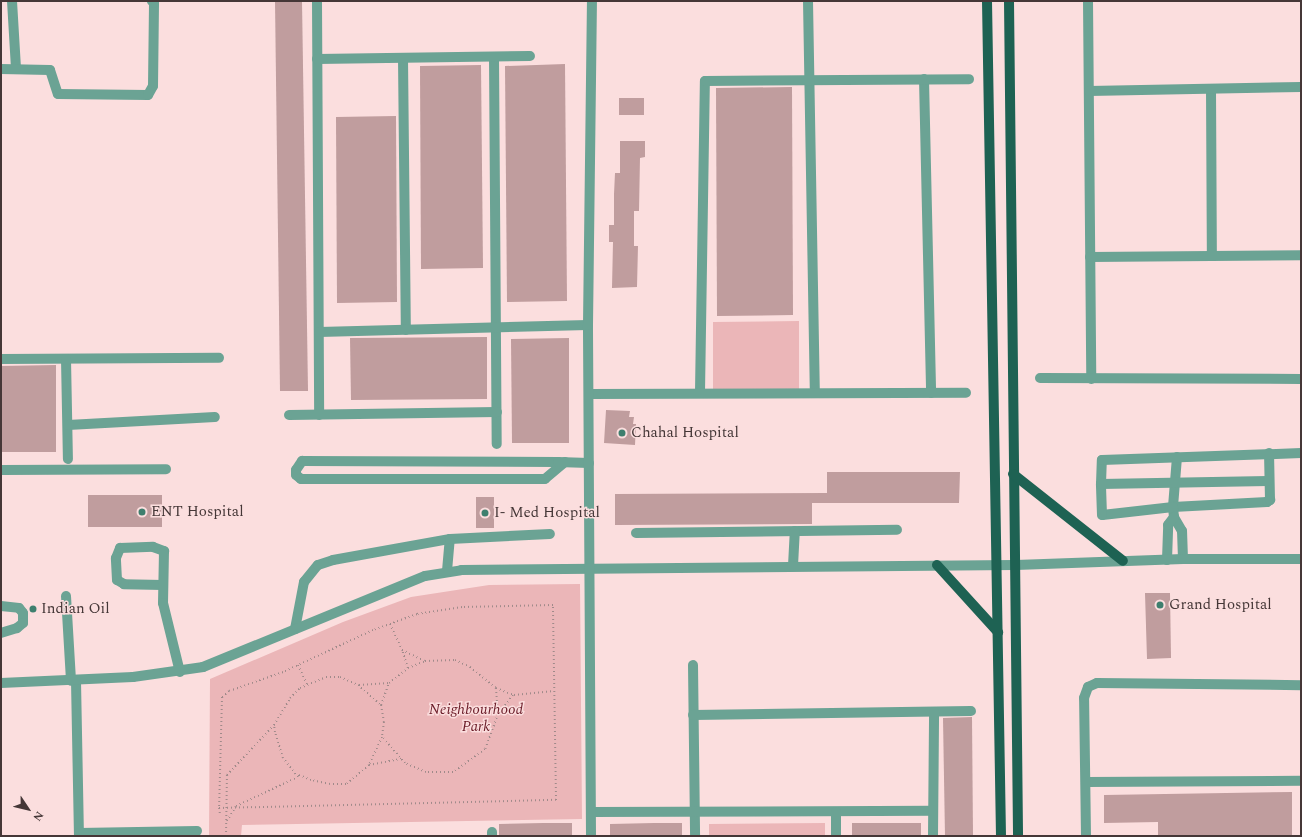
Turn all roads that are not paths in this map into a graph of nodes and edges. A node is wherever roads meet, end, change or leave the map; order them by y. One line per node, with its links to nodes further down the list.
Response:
1 (12, 1): 13 (street)
2 (152, 1): 13 (street)
3 (317, 1): 12 (street)
4 (592, 1): 24 (street)
5 (808, 1): 17 (street)
6 (987, 1): 68 (main road)
7 (1009, 1): 53 (main road)
8 (1088, 1): 20 (street)
9 (530, 56): 10 (street)
10 (494, 57): 11 (street); 25 (street)
11 (403, 58): 12 (street); 26 (street)
12 (317, 59): 27 (street)
13 (16, 68): 14 (street)
14 (1, 69)
15 (924, 79): 16 (street); 17 (street); 36 (street)
16 (968, 79)
17 (809, 80): 34 (street); 35 (street)
18 (1301, 87): 19 (street)
19 (1211, 89): 20 (street); 22 (street)
20 (1089, 91): 23 (street)
21 (1301, 255): 22 (street)
22 (1212, 256): 23 (street)
23 (1090, 257): 32 (street)
24 (588, 326): 25 (street); 38 (street)
25 (496, 328): 26 (street); 39 (street)
26 (406, 330): 27 (street)
27 (319, 332): 41 (street)
28 (1, 358): 30 (street)
29 (219, 358): 30 (street)
30 (66, 359): 43 (street)
31 (1040, 378): 32 (street)
32 (1091, 379): 33 (street)
33 (1301, 379)
34 (700, 392): 35 (street); 38 (street)
35 (815, 392): 36 (street)
36 (931, 393): 37 (street)
37 (966, 393)
38 (589, 394): 50 (street)
39 (497, 412): 41 (street); 44 (street)
40 (289, 415): 41 (street)
41 (319, 415)
42 (215, 417): 43 (street)
43 (68, 425): 48 (street)
44 (498, 444)
45 (1301, 453): 46 (street)
46 (1270, 454): 47 (street); 54 (street)
47 (1177, 457): 55 (street); 56 (street)
48 (68, 459)
49 (565, 462): 49 (street); 50 (street)
50 (589, 462): 71 (street)
51 (166, 469): 52 (street)
52 (1, 470)
53 (1013, 474): 66 (main road); 69 (main road)
54 (1268, 481): 55 (street); 57 (street)
55 (1174, 483): 56 (street); 57 (street)
56 (1101, 484): 57 (street)
57 (1174, 512): 64 (street); 65 (street)
58 (897, 530): 59 (street)
59 (795, 531): 60 (street); 70 (street)
60 (636, 533)
61 (550, 534): 62 (street)
62 (450, 539): 72 (street); 76 (street)
63 (1301, 558): 64 (street)
64 (1183, 559): 65 (street)
65 (1168, 560): 66 (street)
66 (1123, 561): 69 (street)
67 (937, 565): 68 (street); 70 (street); 77 (main road)
68 (996, 565): 69 (street); 77 (main road)
69 (1014, 565): 101 (main road)
70 (793, 566): 71 (street)
71 (590, 567): 72 (street); 90 (street)
72 (447, 571): 76 (street)
73 (162, 585): 73 (street); 80 (street)
74 (66, 596): 81 (street)
75 (1, 606): 78 (street)
76 (295, 629): 80 (street)
77 (998, 632): 100 (main road)
78 (1, 633)
79 (693, 664): 86 (street)
80 (180, 672): 81 (street)
81 (74, 681): 82 (street); 94 (street)
82 (1, 683)
83 (1301, 685): 88 (street)
84 (971, 711): 85 (street)
85 (934, 712): 86 (street); 89 (street)
86 (693, 715): 91 (street)
87 (1301, 781): 88 (street)
88 (1086, 782): 102 (street)
89 (933, 811): 92 (street); 99 (street)
90 (591, 812): 91 (street); 96 (street)
91 (694, 812): 92 (street); 97 (street)
92 (836, 812): 98 (street)
93 (197, 831): 95 (street)
94 (79, 834): 95 (street)
95 (149, 834)
96 (591, 836)
97 (695, 836)
98 (836, 836)
99 (933, 836)
100 (1001, 836)
101 (1018, 836)
102 (1086, 836)

